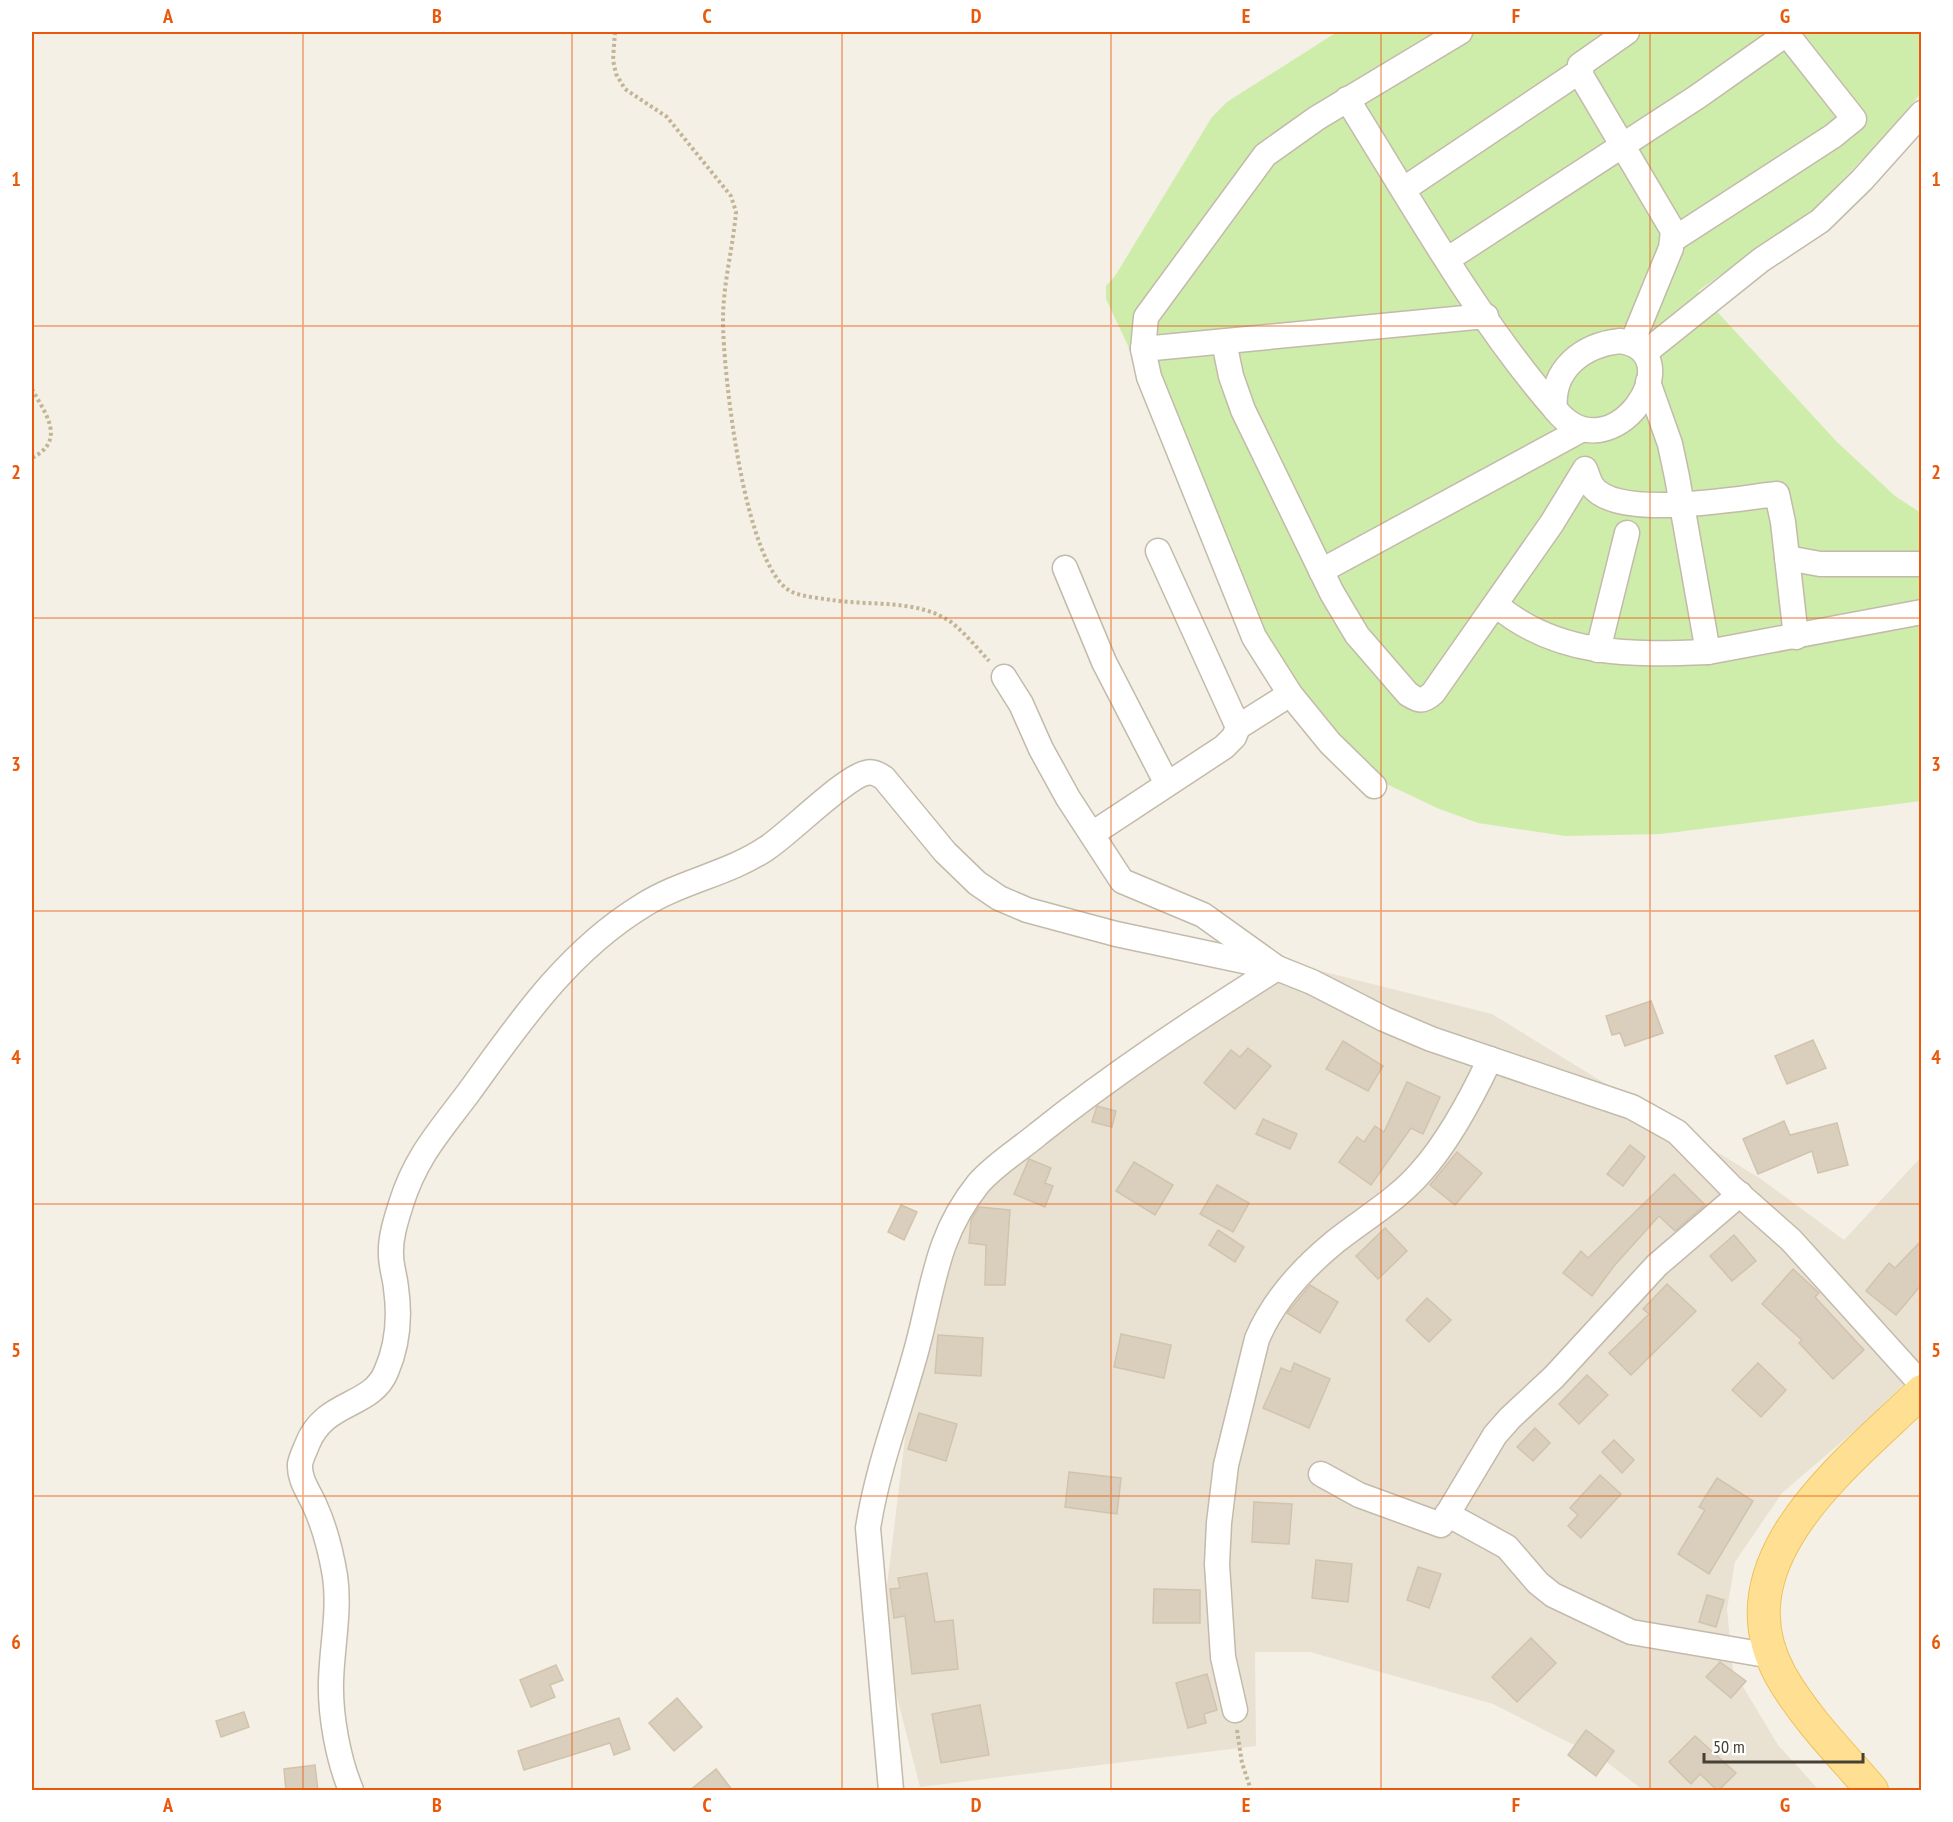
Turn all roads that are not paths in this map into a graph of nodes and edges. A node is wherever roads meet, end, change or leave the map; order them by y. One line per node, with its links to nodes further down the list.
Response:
1 (1460, 32): 5 (street)
2 (1627, 32): 4 (street)
3 (1787, 32): 7 (street); 9 (street)
4 (1580, 71): 7 (street); 8 (street)
5 (1347, 99): 8 (street); 14 (street)
6 (1922, 113): 13 (street)
7 (1623, 146): 9 (street); 10 (street)
8 (1404, 189): 10 (street)
9 (1674, 239): 13 (street)
10 (1448, 259): 11 (street)
11 (1486, 316): 12 (street); 16 (street)
12 (1224, 342): 14 (street); 25 (street)
13 (1639, 348): 15 (street); 16 (street)
14 (1143, 349): 32 (street)
15 (1648, 382): 17 (street); 19 (street)
16 (1554, 409): 17 (street)
17 (1587, 430): 18 (street); 25 (street)
18 (1585, 469): 19 (street); 26 (street)
19 (1682, 504): 22 (street); 30 (street)
20 (1626, 533): 29 (street)
21 (1158, 551): 33 (street)
22 (1787, 558): 23 (street); 28 (street)
23 (1922, 564)
24 (1065, 568): 34 (street)
25 (1322, 571): 26 (street)
26 (1496, 605): 29 (street)
27 (1922, 612): 28 (street)
28 (1796, 637): 30 (street)
29 (1598, 650): 30 (street)
30 (1708, 652)
31 (1004, 677): 36 (street)
32 (1290, 694): 33 (street); 35 (street)
33 (1238, 727): 34 (street)
34 (1167, 784): 36 (street)
35 (1374, 786)
36 (1092, 834): 37 (street)
37 (1277, 968): 38 (street); 46 (street); 47 (street)
38 (1490, 1059): 39 (street); 45 (street)
39 (1740, 1194): 40 (street); 43 (street)
40 (1922, 1385)
41 (1922, 1391): 44 (main road)
42 (1321, 1474): 43 (street)
43 (1448, 1514): 44 (street)
44 (1772, 1656): 48 (main road)
45 (1235, 1710)
46 (351, 1791)
47 (891, 1791)
48 (1872, 1791)

